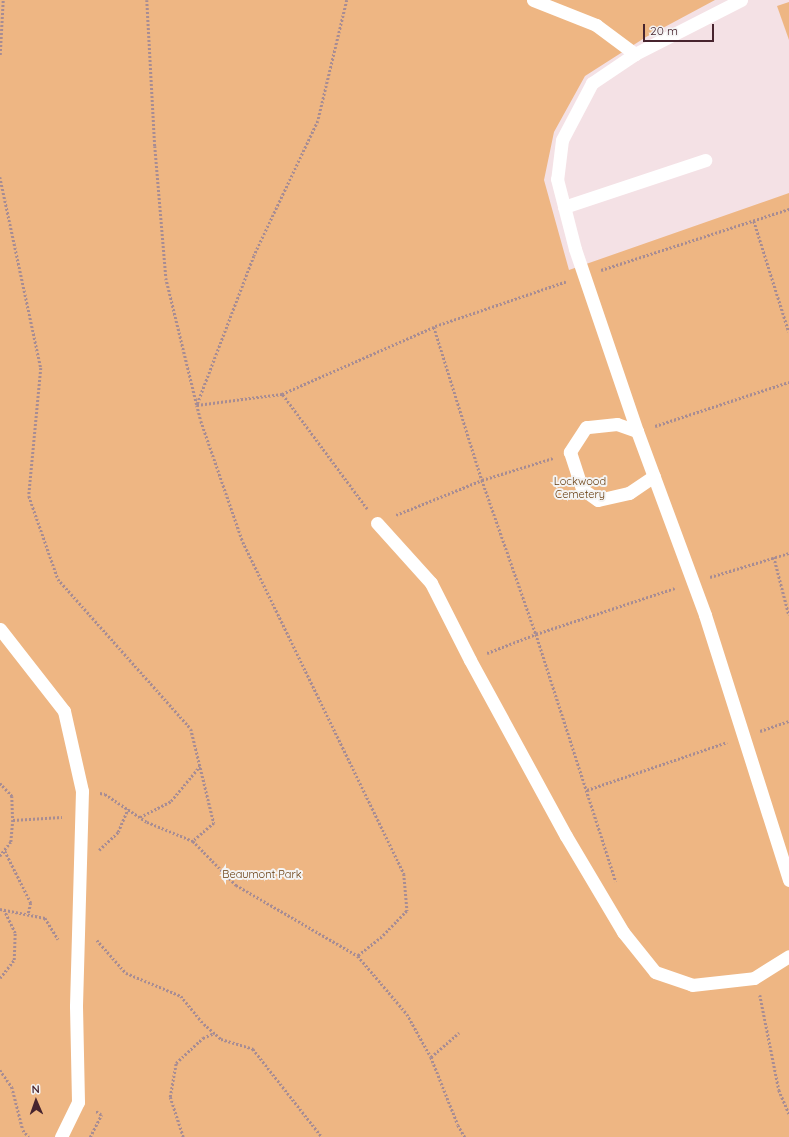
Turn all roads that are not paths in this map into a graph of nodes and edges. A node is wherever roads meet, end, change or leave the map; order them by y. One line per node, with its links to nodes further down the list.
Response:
1 (533, 0): 3 (lane)
2 (741, 0): 3 (lane)
3 (635, 54): 5 (lane)
4 (705, 160): 5 (lane)
5 (564, 207): 6 (lane)
6 (637, 431): 7 (lane); 7 (lane)
7 (654, 476): 10 (lane)
8 (377, 523): 11 (lane)
9 (0, 629): 12 (lane)
10 (789, 880)
11 (789, 956)
12 (61, 1137)

